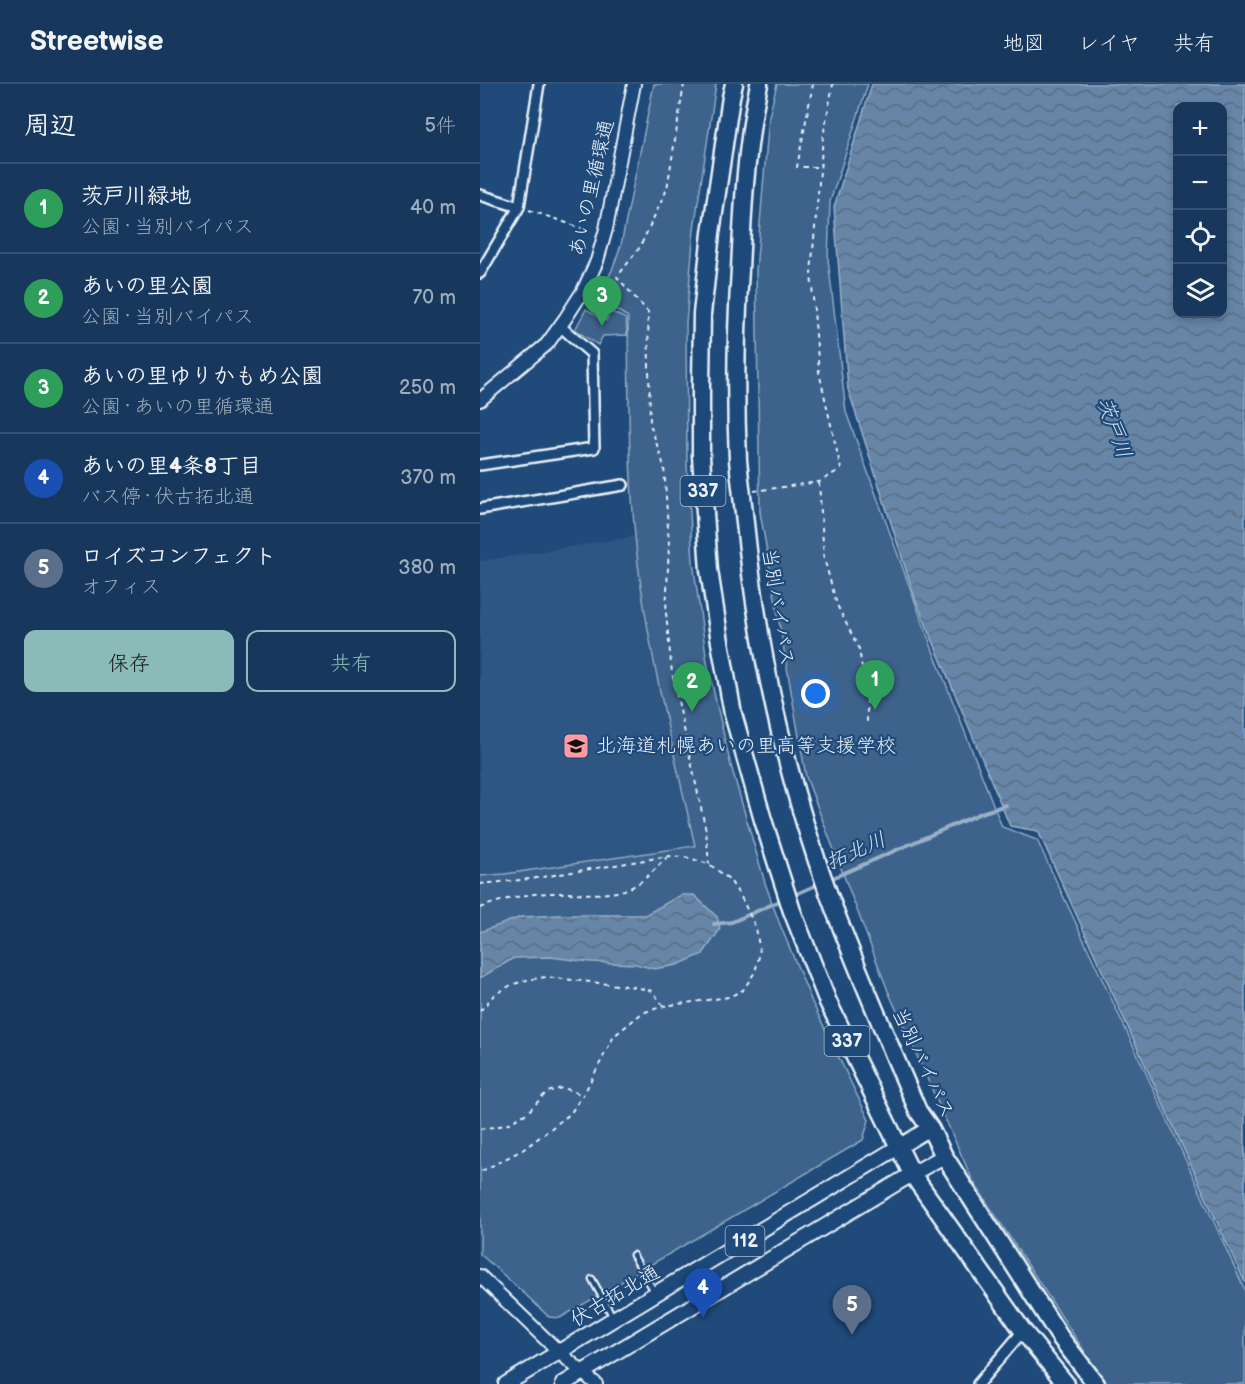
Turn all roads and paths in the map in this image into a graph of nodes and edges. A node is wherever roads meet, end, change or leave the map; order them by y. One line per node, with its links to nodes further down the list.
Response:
1 (539, 84): 10 (street)
2 (634, 84): 13 (street, あいの里循環通)
3 (684, 84): 22 (path)
4 (734, 84): 30 (highway, 337)
5 (759, 84): 18 (highway, 当別バイパス / 337)
6 (813, 84): 8 (path)
7 (833, 84): 8 (path)
8 (821, 167): 16 (path)
9 (480, 195): 10 (street)
10 (522, 208): 11 (path); 12 (street)
11 (587, 230)
12 (480, 273)
13 (560, 326): 14 (street, あいの里循環通); 15 (street)
14 (480, 400)
15 (480, 465)
16 (819, 482): 18 (path); 20 (path)
17 (622, 485): 19 (street)
18 (742, 493): 28 (highway, 当別バイパス / 337)
19 (480, 509)
20 (867, 726)
21 (668, 856): 22 (path); 23 (path); 24 (path)
22 (710, 864): 25 (path)
23 (480, 884)
24 (480, 908)
25 (664, 1006): 26 (path); 27 (path)
26 (480, 1011)
27 (582, 1096): 29 (path); 32 (path)
28 (930, 1128): 30 (main road, 伏古拓北通 / 112); 31 (highway, 当別バイパス / 337)
29 (480, 1129)
30 (899, 1148): 33 (highway, 337); 37 (main road, 伏古拓北通 / 112)
31 (944, 1156): 33 (main road, 112); 47 (highway, 当別バイパス / 337)
32 (480, 1172)
33 (912, 1174): 39 (highway, 337); 41 (main road, 112)
34 (633, 1255): 37 (lane)
35 (480, 1276): 40 (street)
36 (592, 1279): 38 (lane)
37 (656, 1294): 38 (main road, 伏古拓北通 / 112)
38 (614, 1319): 40 (main road, 伏古拓北通 / 112)
39 (1023, 1330): 45 (street); 46 (highway, 337)
40 (559, 1352): 41 (street); 42 (main road, 伏古拓北通 / 112)
41 (583, 1372): 43 (main road, 112); 44 (street)
42 (506, 1384)
43 (563, 1384)
44 (596, 1384)
45 (978, 1384)
46 (1066, 1384)
47 (1096, 1384)

